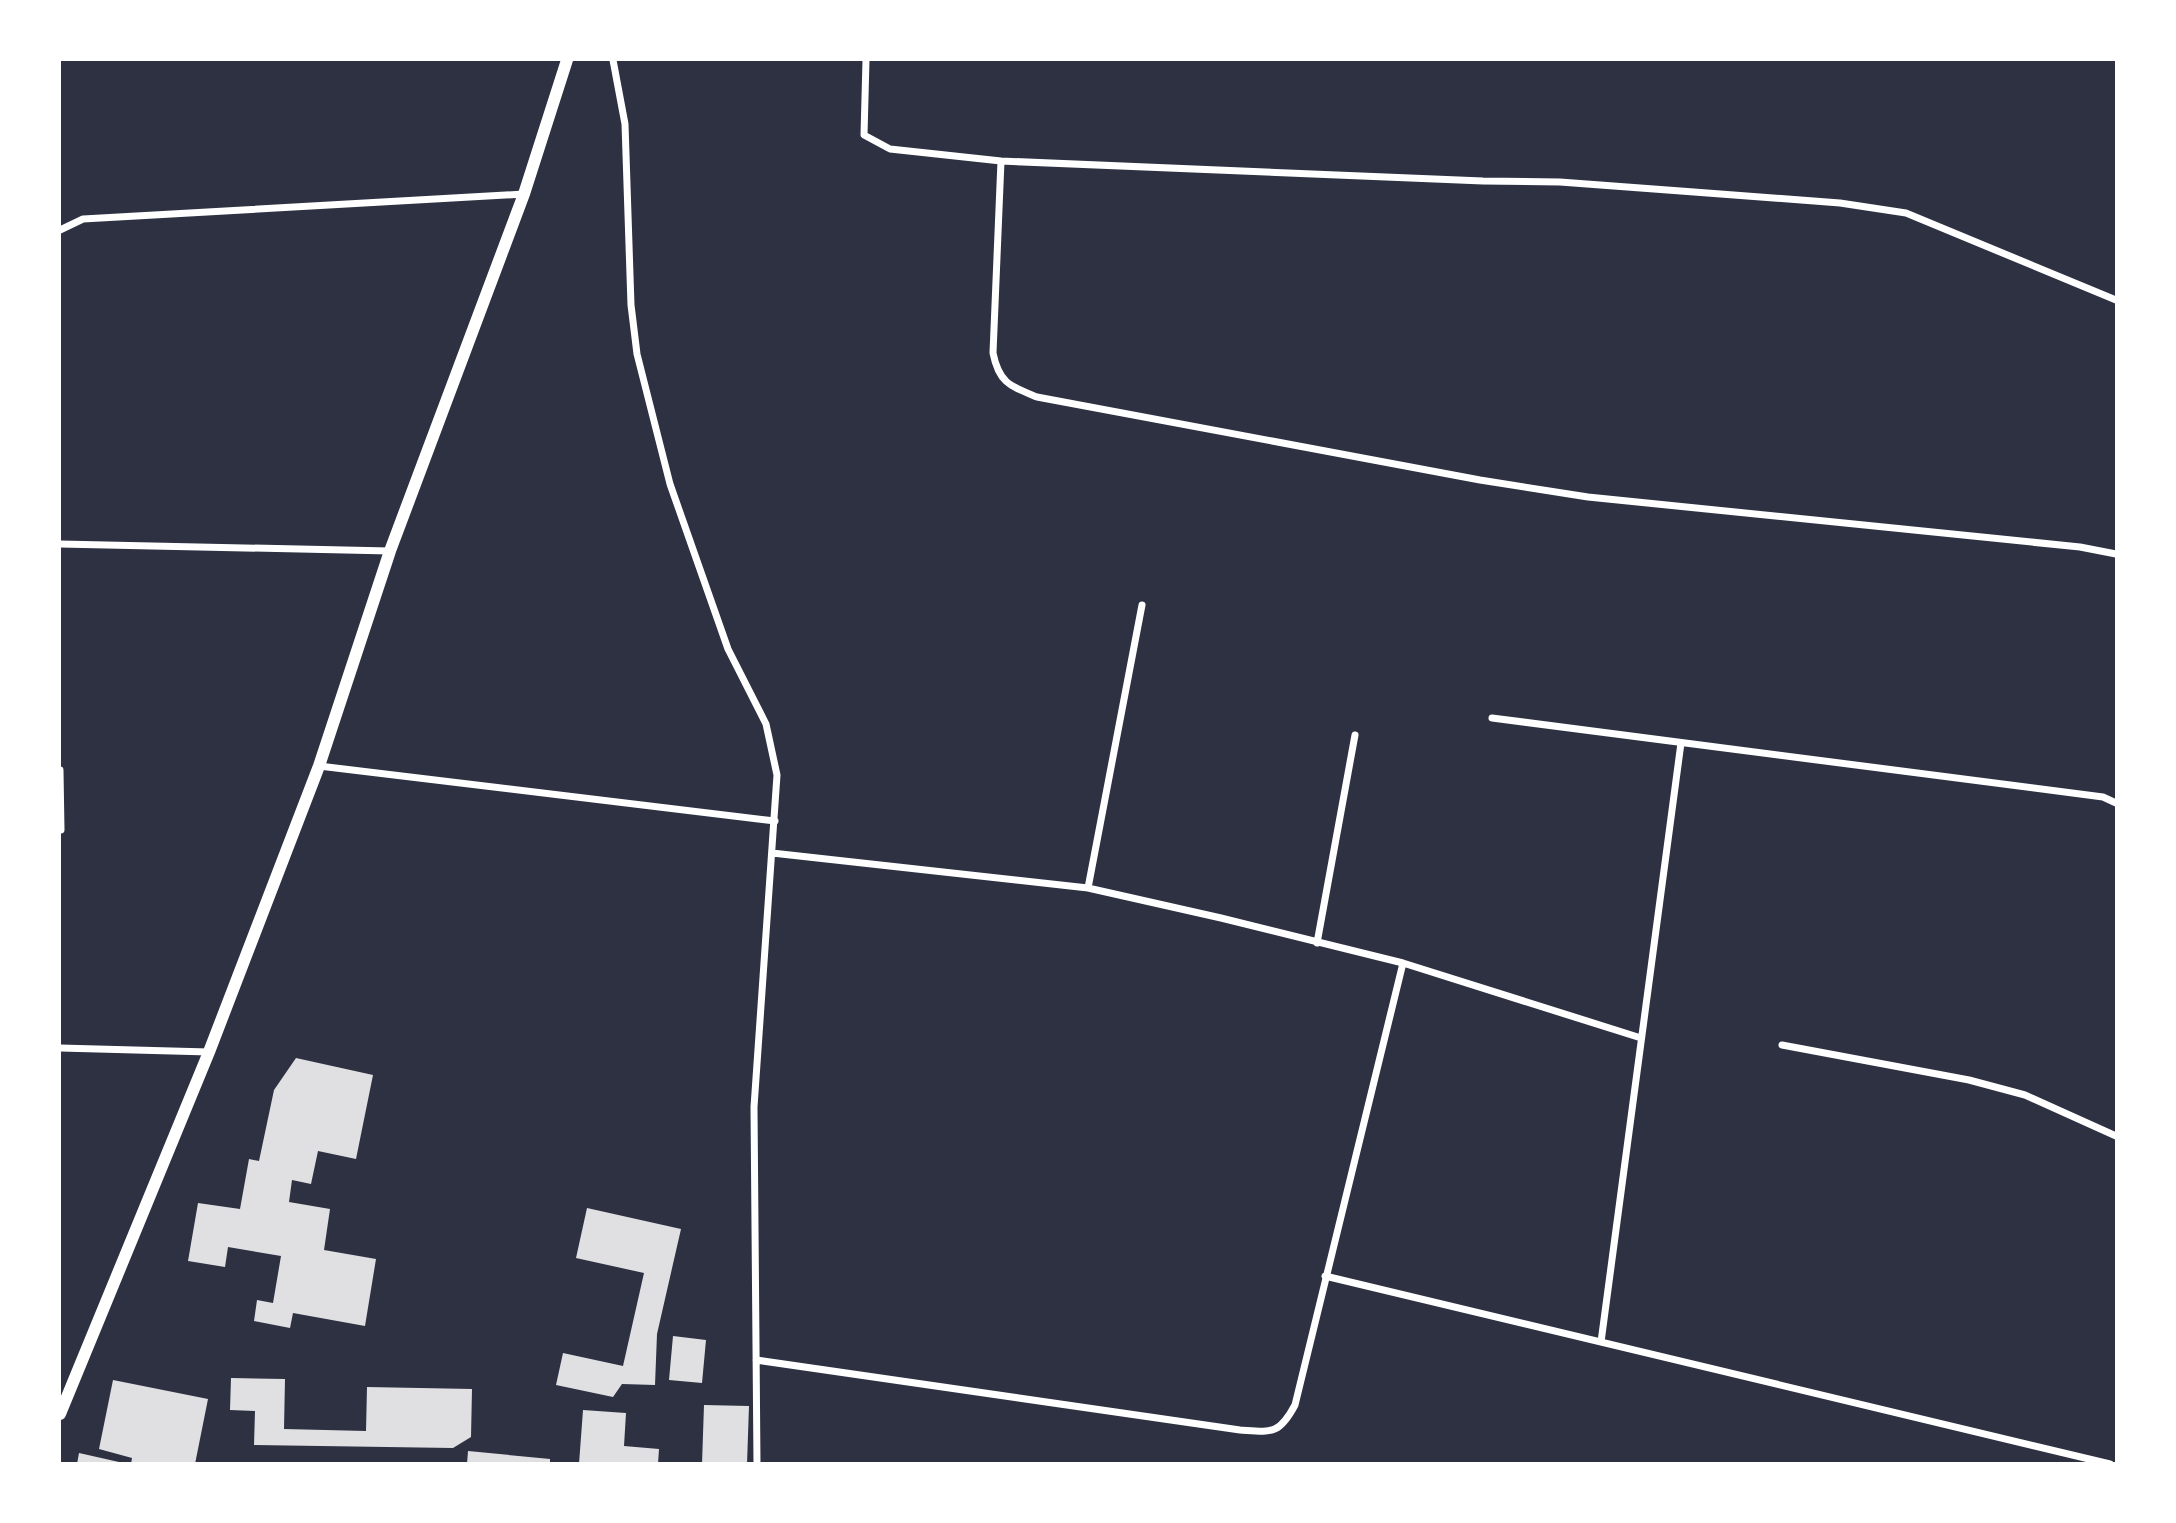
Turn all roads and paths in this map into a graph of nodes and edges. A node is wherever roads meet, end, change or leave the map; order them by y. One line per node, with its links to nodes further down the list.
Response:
1 (567, 60): 5 (street)
2 (613, 60): 18 (street)
3 (866, 60): 4 (street)
4 (1001, 161): 7 (street); 10 (street)
5 (524, 194): 6 (street); 9 (street)
6 (60, 230)
7 (2116, 300)
8 (60, 544): 9 (street)
9 (390, 551): 15 (street)
10 (2116, 554)
11 (1142, 605): 21 (street)
12 (1492, 718): 14 (street)
13 (1355, 735): 22 (street)
14 (1681, 743): 17 (street); 24 (street)
15 (319, 766): 18 (street); 27 (street)
16 (60, 770): 19 (street)
17 (2116, 803)
18 (775, 821): 20 (street)
19 (61, 830)
20 (772, 853): 21 (street); 31 (street)
21 (1088, 888): 22 (street)
22 (1317, 943): 23 (street)
23 (1403, 963): 24 (street); 29 (street)
24 (1641, 1038): 30 (street)
25 (1782, 1045): 28 (street)
26 (60, 1048): 27 (street)
27 (209, 1052): 32 (street)
28 (2116, 1136)
29 (1325, 1276): 30 (street); 31 (street)
30 (1601, 1342): 34 (street)
31 (756, 1360): 33 (street)
32 (60, 1414)
33 (757, 1464)
34 (2110, 1464)

